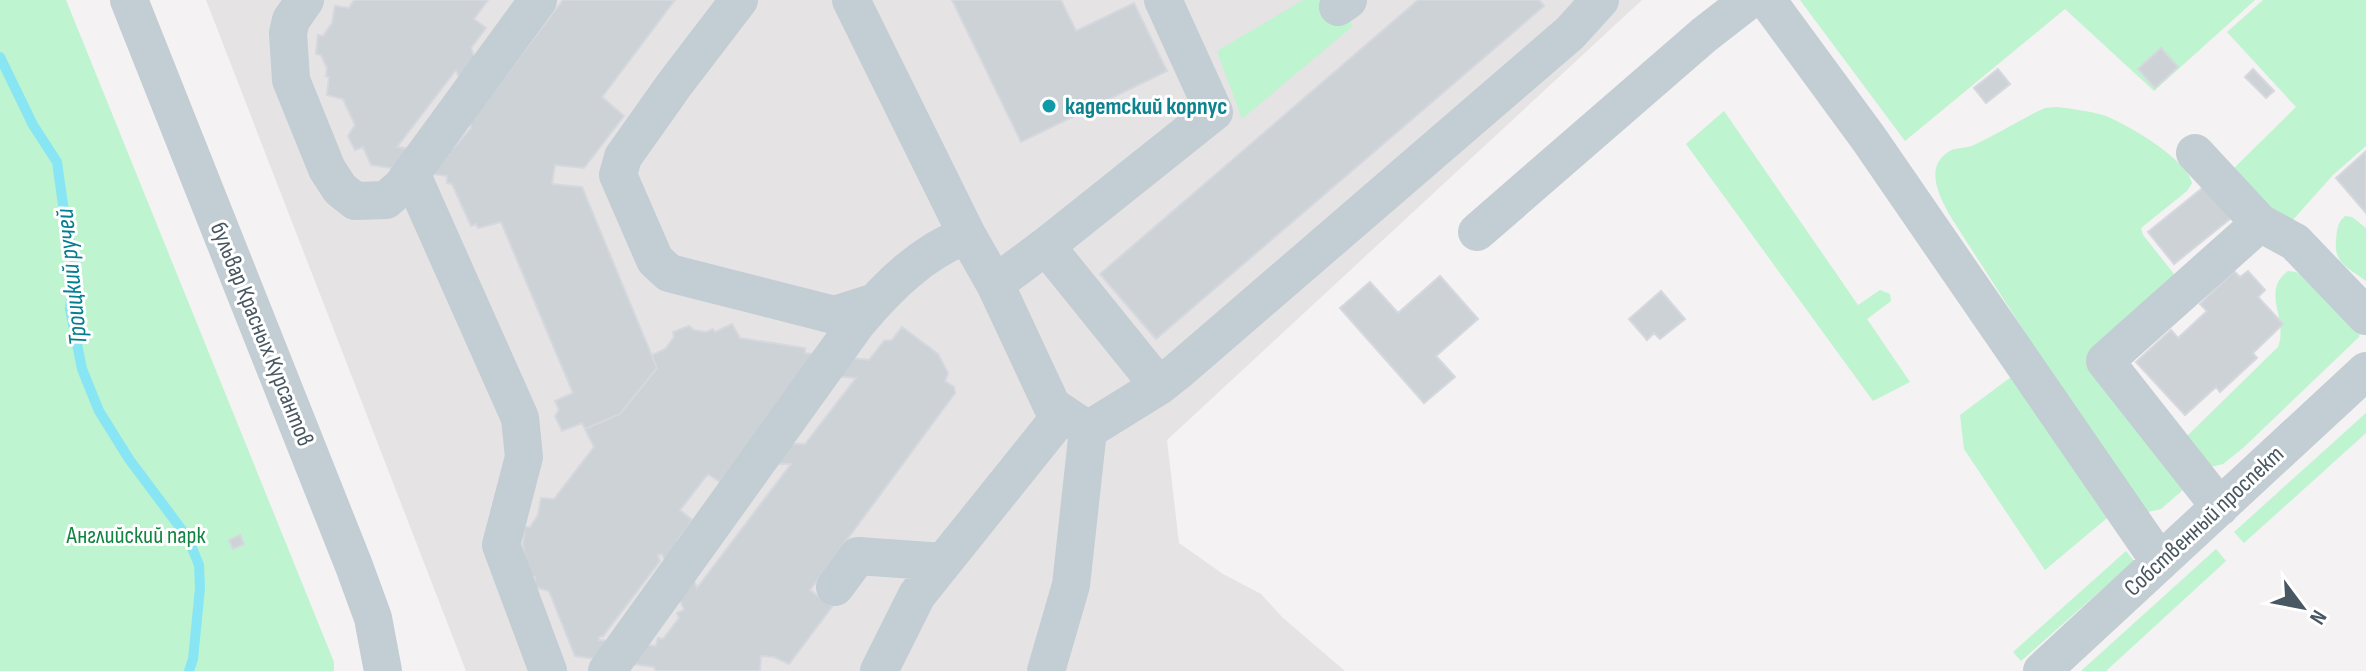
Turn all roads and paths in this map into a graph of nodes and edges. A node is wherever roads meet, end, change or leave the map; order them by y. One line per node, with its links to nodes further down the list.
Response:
1 (129, 0): 26 (street, бульвар Красных Курсантов)
2 (305, 0): 11 (street)
3 (538, 0): 11 (street)
4 (739, 0): 17 (street)
5 (851, 0): 14 (street)
6 (1163, 0): 15 (street)
7 (1600, 0): 20 (street)
8 (1749, 0): 13 (street)
9 (1767, 0): 24 (street)
10 (2195, 153): 12 (street)
11 (411, 173): 27 (street)
12 (2260, 223): 18 (street); 22 (street)
13 (1477, 232)
14 (967, 235): 16 (street); 17 (street)
15 (1046, 246): 16 (street); 20 (street)
16 (995, 284): 21 (street)
17 (875, 302): 28 (street)
18 (2366, 316)
19 (2366, 371): 22 (street, Собственный проспект)
20 (1159, 386): 21 (street)
21 (1075, 422): 23 (street); 30 (street)
22 (2220, 507): 24 (street, Собственный проспект)
23 (943, 562): 25 (street); 29 (street)
24 (2160, 562): 31 (street, Собственный проспект)
25 (835, 587)
26 (383, 671)
27 (548, 671)
28 (607, 671)
29 (879, 671)
30 (1046, 671)
31 (2042, 671)

